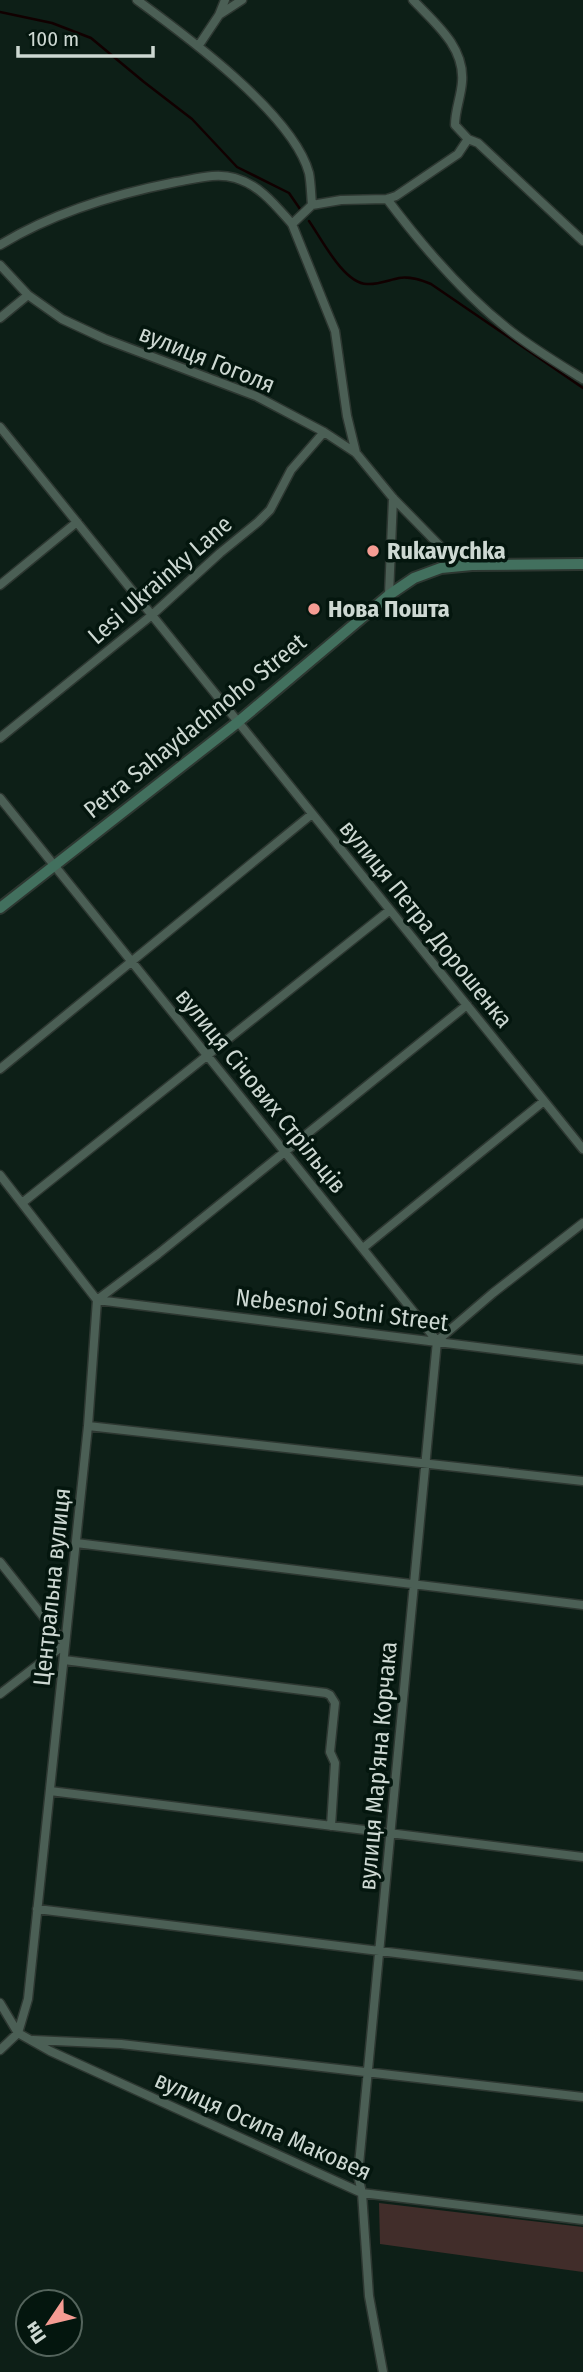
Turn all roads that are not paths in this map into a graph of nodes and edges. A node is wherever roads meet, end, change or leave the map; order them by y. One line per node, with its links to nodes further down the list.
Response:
1 (137, 0): 6 (street)
2 (225, 0): 5 (street)
3 (242, 0): 5 (street)
4 (413, 0): 7 (street)
5 (219, 15): 6 (street)
6 (199, 45): 9 (street)
7 (468, 139): 8 (street); 11 (street)
8 (387, 199): 9 (street); 16 (street)
9 (312, 205): 10 (street)
10 (292, 224): 12 (street); 19 (street)
11 (583, 241)
12 (0, 245)
13 (0, 265): 14 (street, вулиця Гоголя)
14 (28, 295): 15 (street); 18 (street, вулиця Гоголя)
15 (0, 318)
16 (583, 379)
17 (0, 428): 21 (street, вулиця Петра Дорошенка)
18 (324, 432): 19 (street, вулиця Гоголя); 26 (street, Lesi Ukrainky Lane)
19 (356, 453): 20 (street, вулиця Гоголя)
20 (393, 498): 23 (street, вулиця Гоголя); 25 (street)
21 (77, 522): 24 (street); 26 (street, вулиця Петра Дорошенка)
22 (583, 564): 23 (street, Petra Sahaydachnoho Street)
23 (472, 565): 25 (street, Petra Sahaydachnoho Street)
24 (0, 585)
25 (389, 595): 27 (street, Petra Sahaydachnoho Street)
26 (152, 615): 27 (street, вулиця Петра Дорошенка); 28 (street, Lesi Ukrainky Lane)
27 (238, 722): 30 (street, вулиця Петра Дорошенка); 31 (street, Petra Sahaydachnoho Street)
28 (0, 738)
29 (0, 798): 31 (street, вулиця Січових Стрільців)
30 (313, 814): 33 (street, вулиця Петра Дорошенка); 34 (street)
31 (54, 866): 32 (street, Petra Sahaydachnoho Street); 34 (street, вулиця Січових Стрільців)
32 (0, 908)
33 (390, 910): 35 (street, вулиця Петра Дорошенка); 36 (street)
34 (131, 961): 36 (street, вулиця Січових Стрільців); 37 (street)
35 (467, 1005): 38 (street, вулиця Петра Дорошенка); 40 (street)
36 (207, 1056): 40 (street, вулиця Січових Стрільців); 42 (street)
37 (0, 1069)
38 (544, 1101): 39 (street, вулиця Петра Дорошенка); 44 (street)
39 (583, 1150)
40 (285, 1152): 44 (street, вулиця Січових Стрільців); 45 (street)
41 (0, 1175): 42 (street)
42 (22, 1203): 45 (street)
43 (583, 1223): 46 (street)
44 (363, 1248): 46 (street, вулиця Січових Стрільців)
45 (97, 1300): 46 (street, Nebesnoi Sotni Street); 48 (street, Центральна вулиця)
46 (437, 1341): 47 (street, Nebesnoi Sotni Street); 49 (street, вулиця Мар'яна Корчака)
47 (583, 1360)
48 (88, 1426): 49 (street); 51 (street, Центральна вулиця)
49 (426, 1463): 50 (street); 53 (street, вулиця Мар'яна Корчака)
50 (583, 1481)
51 (76, 1543): 53 (street); 55 (street, Центральна вулиця)
52 (0, 1562): 55 (street)
53 (414, 1585): 54 (street); 60 (street, вулиця Мар'яна Корчака)
54 (583, 1605)
55 (65, 1644): 56 (street, Центральна вулиця); 57 (street)
56 (64, 1660): 58 (street, Центральна вулиця); 59 (street)
57 (0, 1694)
58 (50, 1791): 59 (street); 62 (street, Центральна вулиця)
59 (331, 1826): 60 (street)
60 (390, 1833): 61 (street); 63 (street, вулиця Мар'яна Корчака)
61 (583, 1857)
62 (37, 1909): 63 (street); 66 (street, Центральна вулиця)
63 (379, 1951): 64 (street); 69 (street, вулиця Мар'яна Корчака)
64 (583, 1976)
65 (0, 2003): 66 (street)
66 (18, 2033): 67 (street, вулиця Осипа Маковея); 68 (street)
67 (31, 2040): 69 (street); 71 (street, вулиця Осипа Маковея)
68 (0, 2050)
69 (368, 2072): 70 (street); 71 (street, вулиця Мар'яна Корчака)
70 (583, 2097)
71 (362, 2193): 72 (street, вулиця Осипа Маковея); 73 (street, вулиця Мар'яна Корчака)
72 (583, 2220)
73 (383, 2372)

